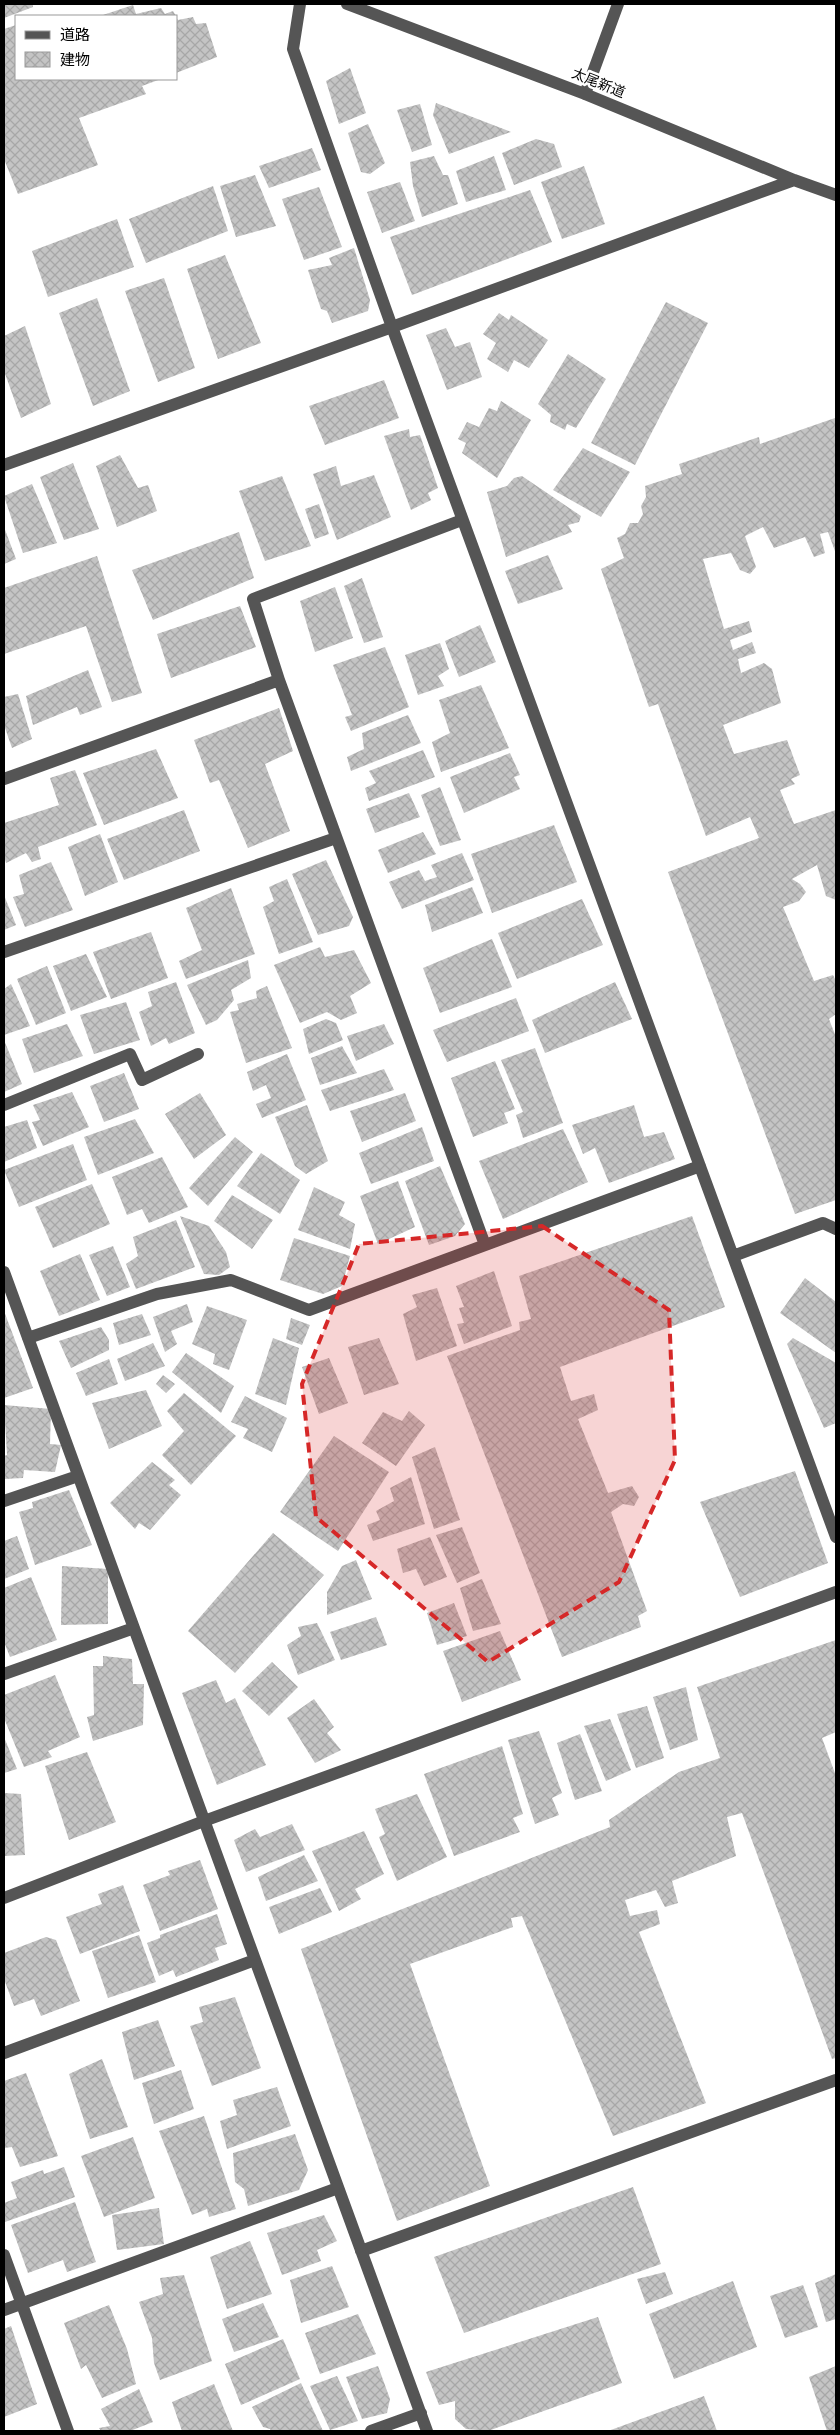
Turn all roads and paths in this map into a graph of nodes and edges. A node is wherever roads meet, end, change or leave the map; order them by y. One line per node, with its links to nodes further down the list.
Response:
1 (300, 4): 7 (street)
2 (347, 4): 4 (street, 太尾新道)
3 (618, 4): 4 (street)
4 (584, 94): 5 (street, 太尾新道)
5 (794, 180): 6 (street, 太尾新道); 7 (street)
6 (836, 195)
7 (392, 327): 8 (street); 9 (street)
8 (4, 465)
9 (462, 520): 10 (street); 16 (street)
10 (278, 680): 11 (street); 12 (street)
11 (4, 779)
12 (336, 838): 13 (street); 18 (street)
13 (4, 952)
14 (198, 1054): 15 (street)
15 (4, 1105)
16 (700, 1166): 18 (street); 19 (street)
17 (836, 1229): 19 (street)
18 (485, 1245): 22 (street)
19 (733, 1256): 25 (street)
20 (4, 1272): 21 (street)
21 (7, 1292): 22 (street)
22 (28, 1338): 23 (street)
23 (78, 1476): 24 (street); 27 (street)
24 (4, 1502)
25 (836, 1537)
26 (836, 1592): 29 (street)
27 (134, 1628): 28 (street); 29 (street)
28 (4, 1674)
29 (204, 1821): 30 (street); 31 (street)
30 (4, 1898)
31 (255, 1960): 32 (street); 34 (street)
32 (4, 2053)
33 (836, 2080): 35 (street)
34 (338, 2188): 35 (street); 37 (street)
35 (361, 2250): 39 (street)
36 (4, 2255): 37 (street)
37 (21, 2304): 38 (street); 40 (street)
38 (4, 2310)
39 (421, 2413): 41 (street); 42 (street)
40 (68, 2431)
41 (371, 2431)
42 (427, 2431)

